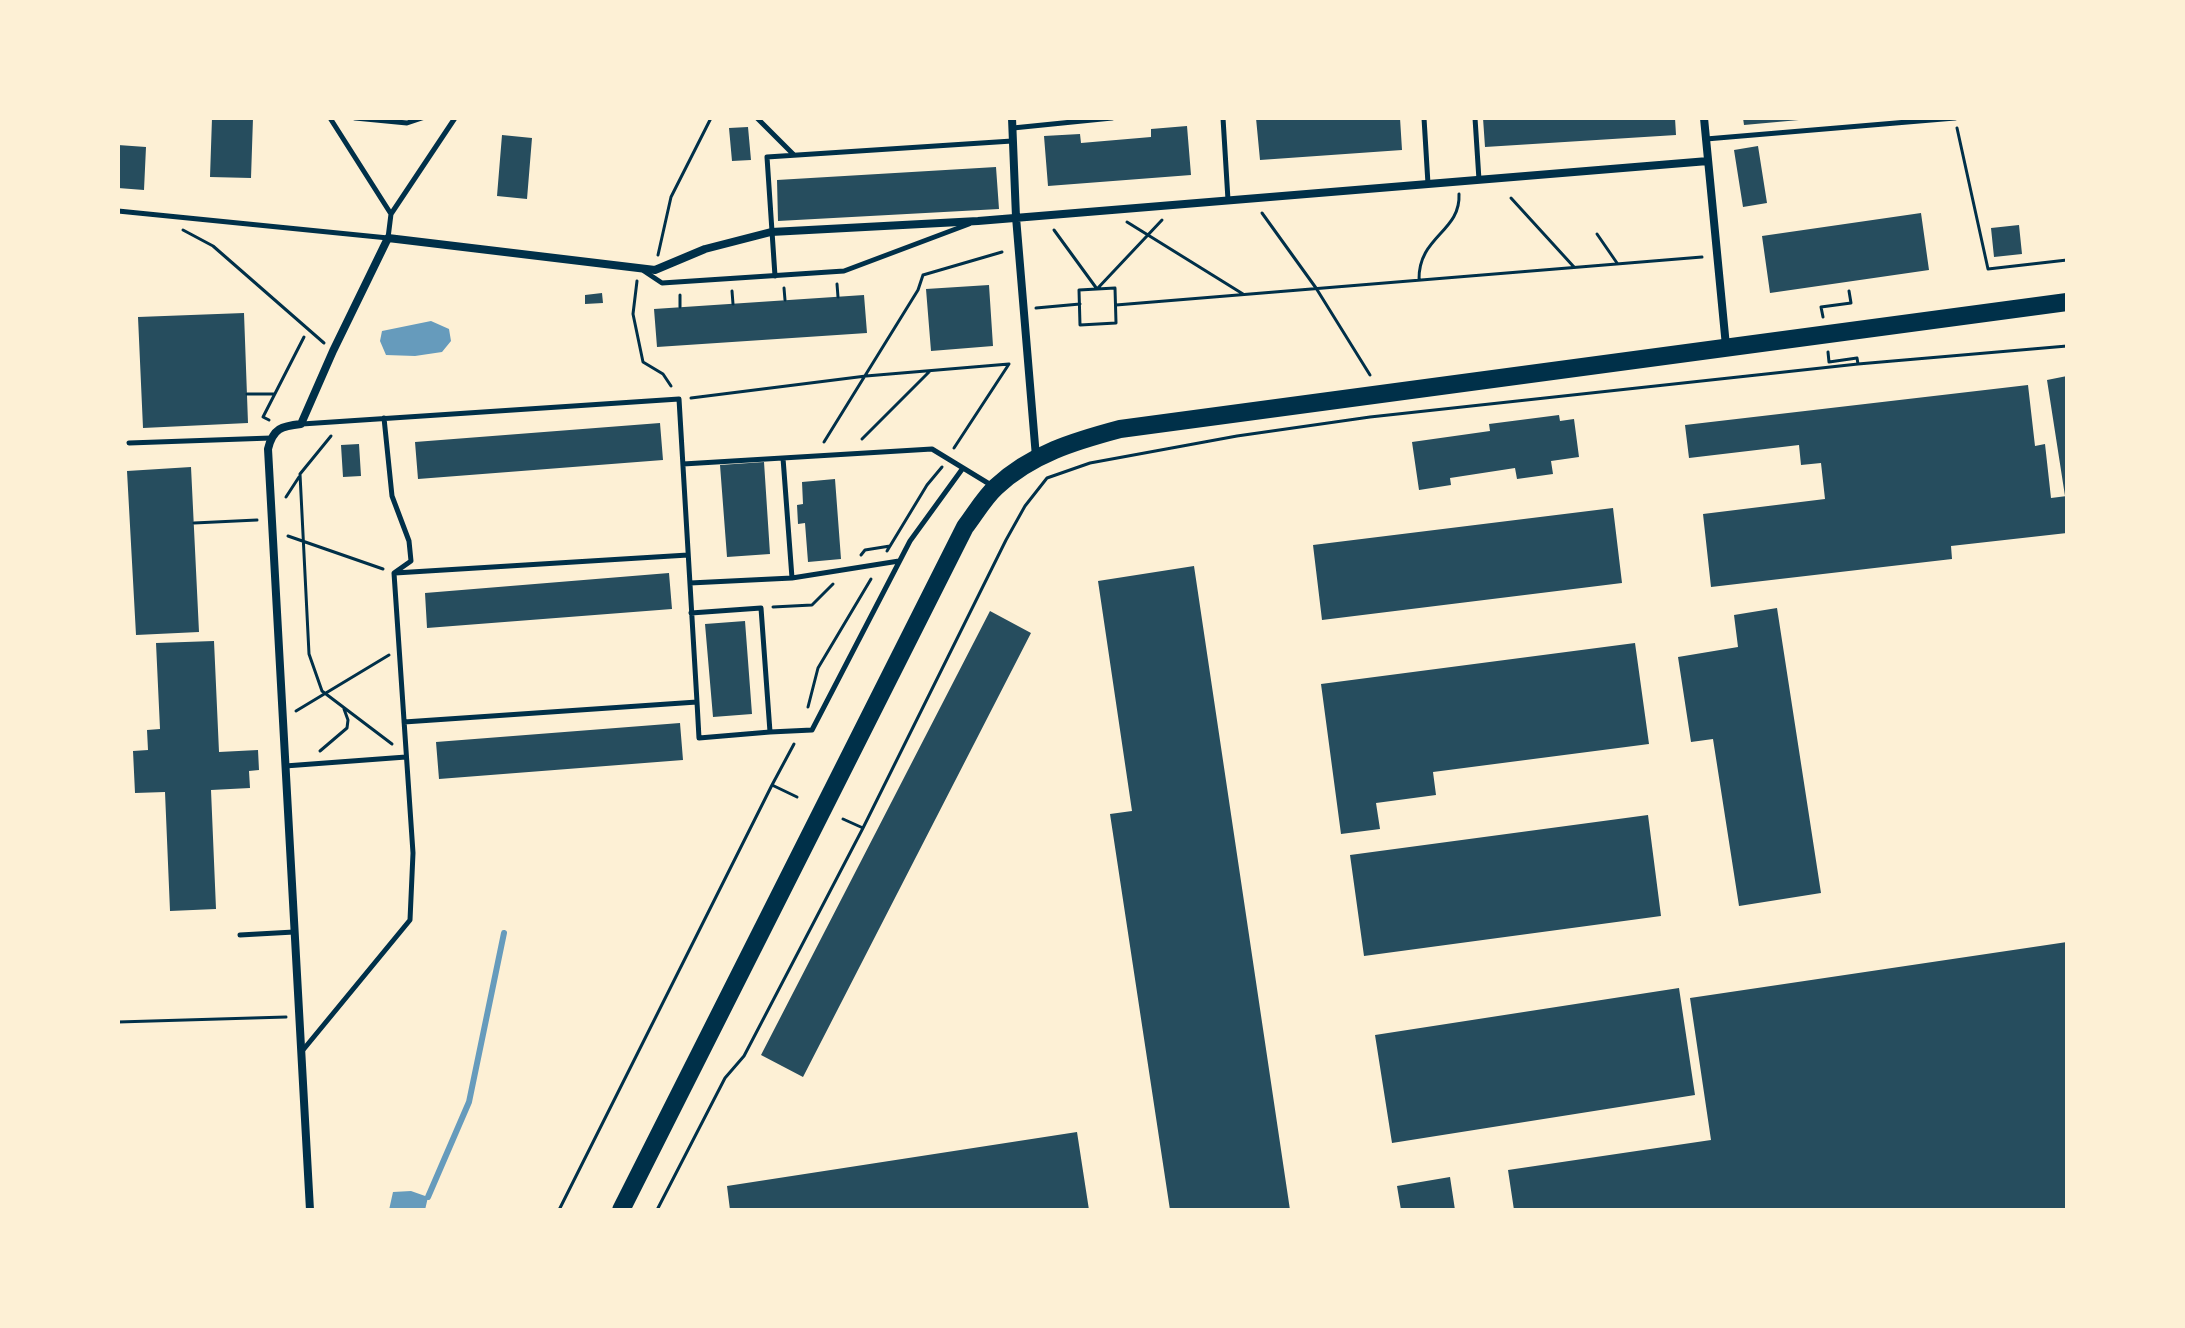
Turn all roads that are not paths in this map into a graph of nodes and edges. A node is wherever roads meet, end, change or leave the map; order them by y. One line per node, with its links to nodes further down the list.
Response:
1 (330, 118): 22 (lane)
2 (355, 118): 3 (lane)
3 (422, 118)
4 (455, 118): 22 (lane)
5 (757, 118): 16 (lane)
6 (1012, 118): 13 (street)
7 (1112, 118): 13 (lane)
8 (1223, 118): 20 (lane)
9 (1424, 118): 19 (lane)
10 (1475, 118): 18 (lane)
11 (1704, 118): 14 (street)
12 (1955, 118): 14 (lane)
13 (1013, 128): 15 (street)
14 (1706, 139): 17 (street)
15 (1013, 141): 16 (lane); 23 (street)
16 (794, 156): 25 (lane)
17 (1708, 161): 18 (street); 30 (street)
18 (1479, 180): 19 (street)
19 (1428, 184): 20 (street)
20 (1228, 200): 23 (street)
21 (118, 211): 26 (lane)
22 (391, 214): 26 (lane)
23 (1016, 217): 24 (street); 36 (street)
24 (978, 221): 25 (street); 28 (lane)
25 (771, 232): 27 (street); 28 (lane)
26 (388, 238): 27 (street); 32 (street)
27 (639, 268): 28 (lane)
28 (775, 276)
29 (2067, 302): 30 (highway)
30 (1726, 347): 36 (highway)
31 (384, 418): 32 (lane); 37 (lane); 42 (lane)
32 (301, 424): 33 (street)
33 (271, 438): 34 (lane); 50 (street)
34 (129, 443)
35 (783, 458): 37 (lane); 38 (lane); 43 (lane)
36 (1036, 458): 39 (highway)
37 (683, 464): 40 (lane)
38 (963, 468): 39 (lane); 41 (lane)
39 (995, 488): 55 (highway)
40 (688, 555): 42 (lane); 44 (lane)
41 (900, 561): 43 (lane); 48 (lane)
42 (394, 573): 47 (lane)
43 (792, 578): 44 (lane)
44 (690, 583): 45 (lane)
45 (691, 613): 46 (lane); 48 (lane)
46 (697, 702): 47 (lane); 48 (lane)
47 (404, 722): 49 (lane)
48 (770, 732)
49 (406, 757): 50 (lane); 53 (lane)
50 (285, 766): 51 (street)
51 (294, 932): 52 (lane); 53 (street)
52 (240, 935)
53 (301, 1052): 54 (street)
54 (310, 1210)
55 (621, 1210)

